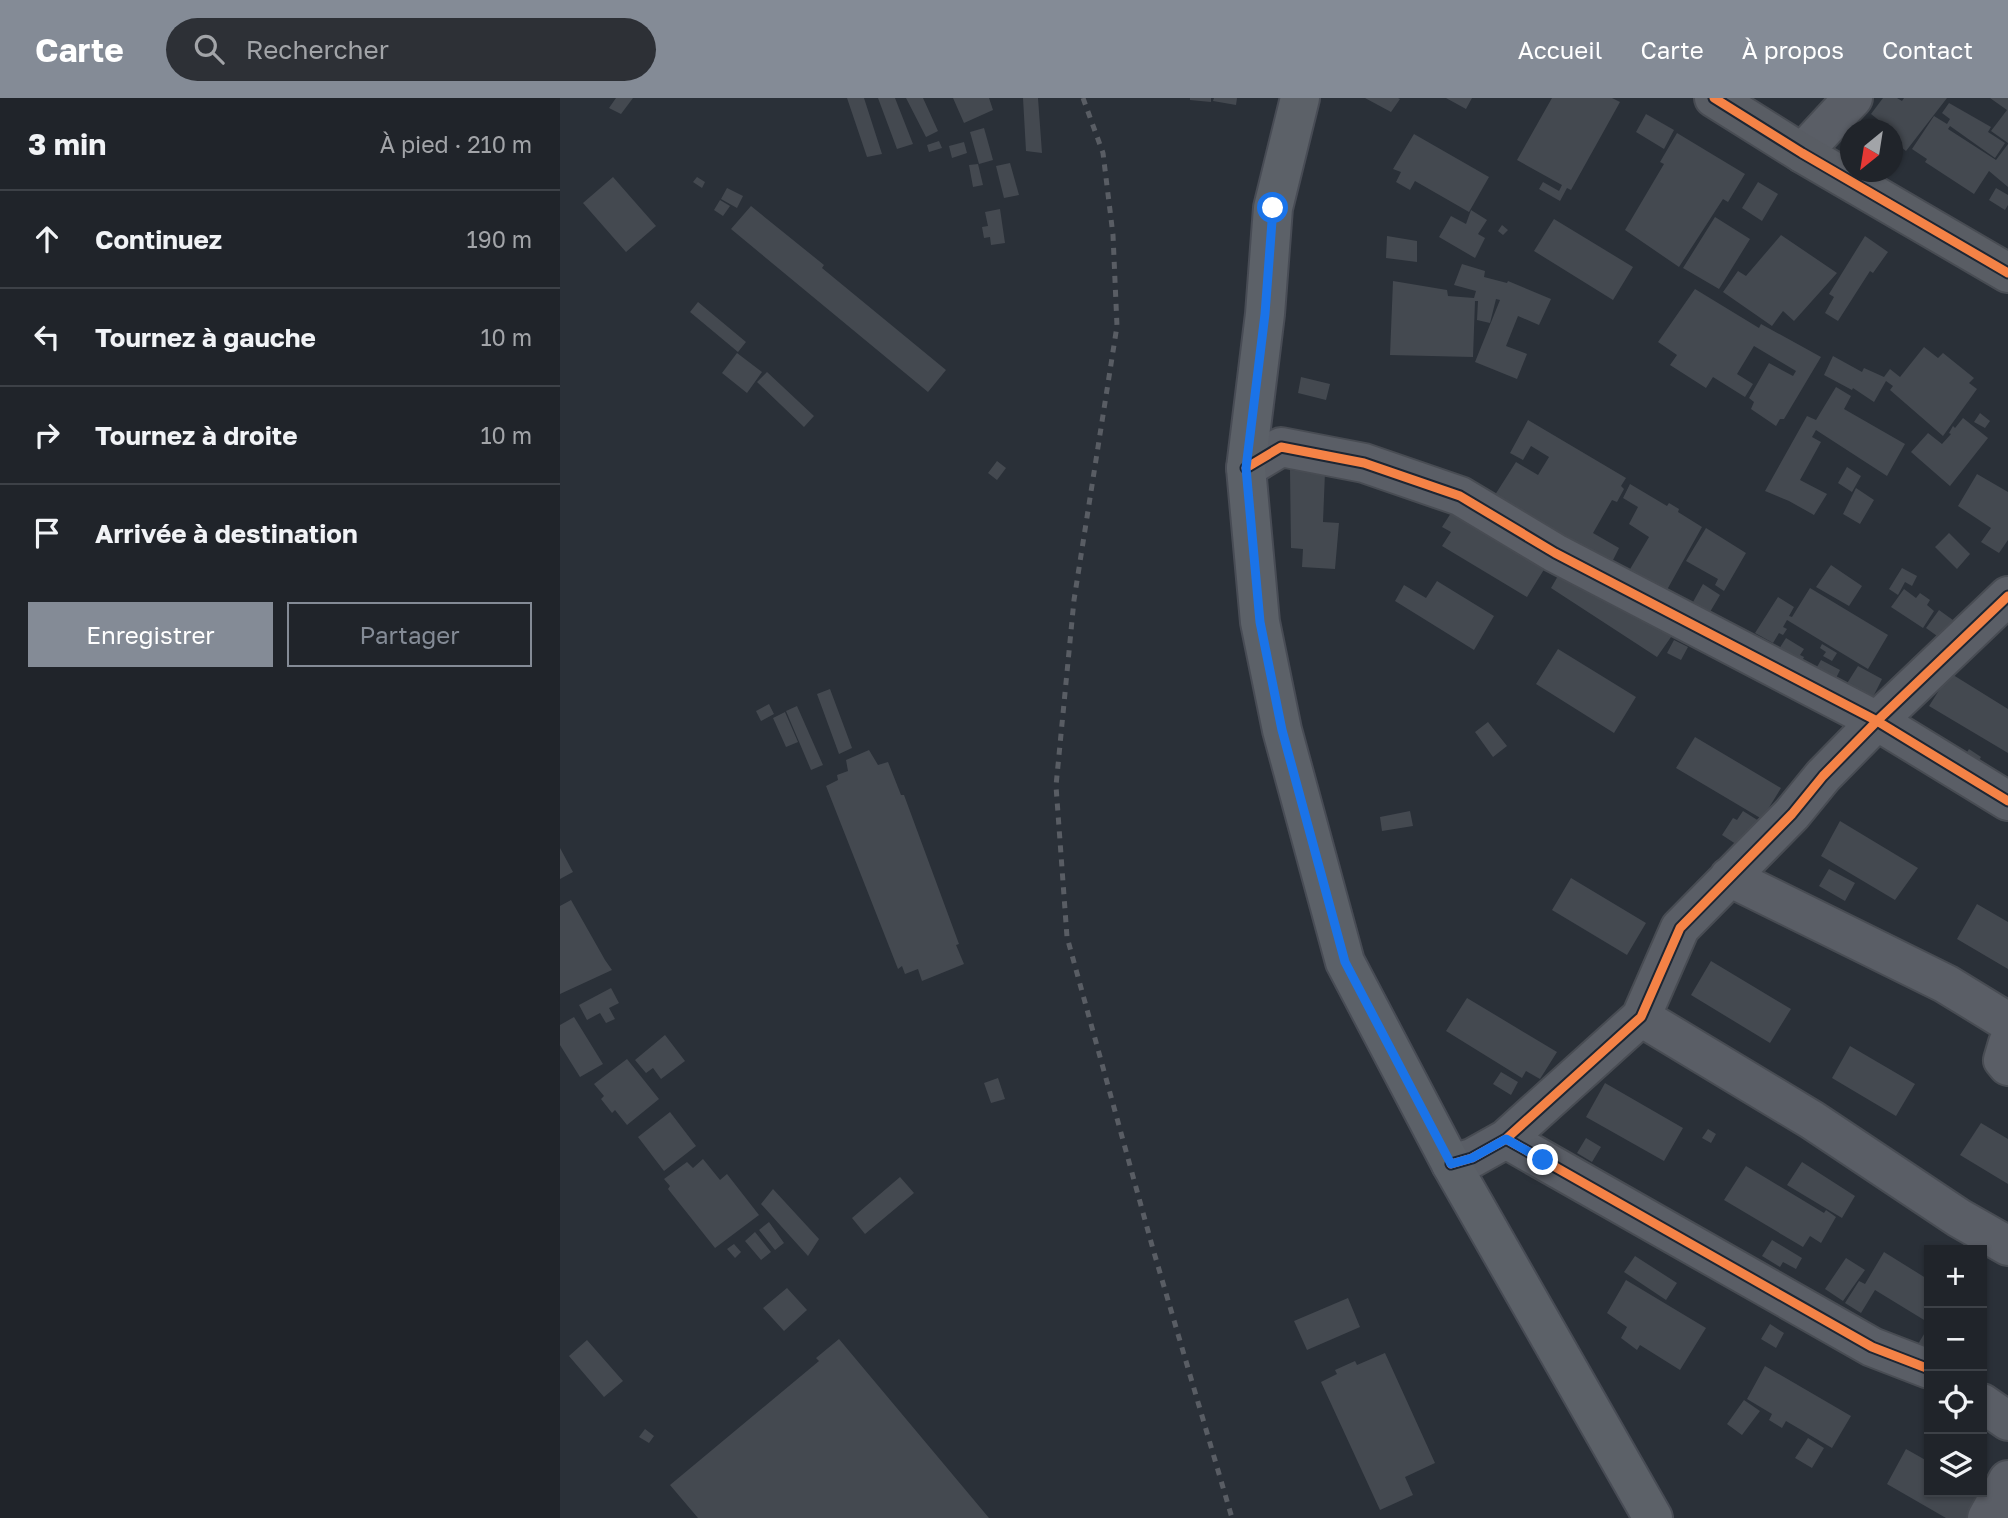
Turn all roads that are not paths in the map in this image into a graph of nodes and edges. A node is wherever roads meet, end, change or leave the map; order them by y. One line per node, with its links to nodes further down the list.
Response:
1 (1300, 98): 6 (main road)
2 (1714, 98): 4 (street)
3 (1853, 98): 4 (street)
4 (1802, 153): 5 (street)
5 (2008, 273)
6 (1246, 468): 8 (street); 16 (main road)
7 (2008, 596): 8 (street)
8 (1877, 721): 9 (street); 10 (street)
9 (2008, 802)
10 (1729, 877): 11 (street); 12 (street)
11 (1641, 1017): 15 (street); 17 (street)
12 (2008, 1022)
13 (2008, 1043): 14 (street)
14 (2008, 1066)
15 (1506, 1139): 16 (street); 18 (street)
16 (1451, 1164): 22 (main road)
17 (2008, 1246)
18 (1924, 1367)
19 (1987, 1406): 20 (street)
20 (2008, 1421)
21 (2008, 1480): 23 (street)
22 (1653, 1518)
23 (1987, 1518)

